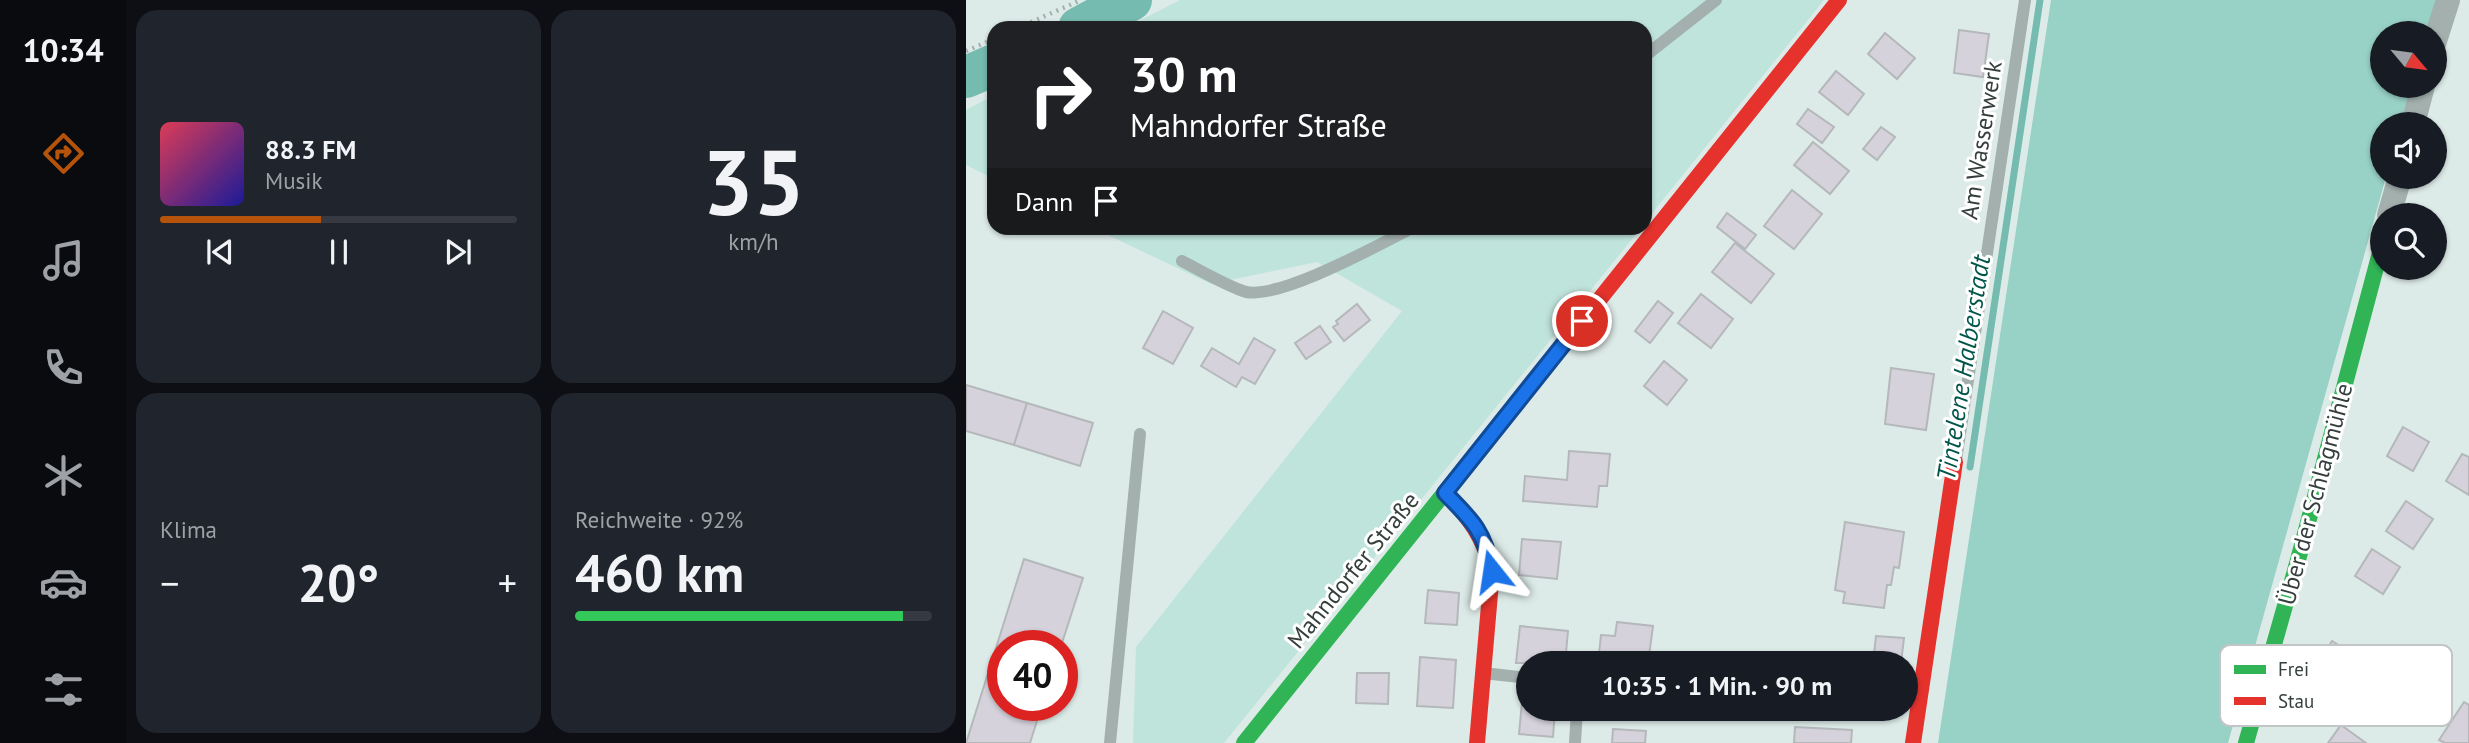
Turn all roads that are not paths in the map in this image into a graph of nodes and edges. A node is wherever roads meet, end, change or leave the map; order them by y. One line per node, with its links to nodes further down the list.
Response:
1 (1716, 0): 6 (lane)
2 (1839, 0): 7 (street, Mahndorfer Straße)
3 (2025, 0): 13 (lane, Am Wasserwerk)
4 (2448, 0): 5 (street)
5 (2441, 21)
6 (1652, 50)
7 (1652, 234)
8 (1398, 235): 10 (lane)
9 (1651, 235): 14 (street, Mahndorfer Straße)
10 (1182, 261)
11 (2372, 280): 15 (street, Über der Schlagmühle)
12 (1140, 434): 20 (lane)
13 (1955, 462): 24 (street, Am Wasserwerk)
14 (1445, 493): 16 (street); 21 (street, Mahndorfer Straße)
15 (2274, 645)
16 (1483, 673): 17 (lane); 22 (street)
17 (1516, 677)
18 (1576, 721): 23 (lane)
19 (2251, 726): 25 (street, Über der Schlagmühle)
20 (1110, 743)
21 (1244, 743)
22 (1477, 743)
23 (1575, 743)
24 (1913, 743)
25 (2246, 743)

